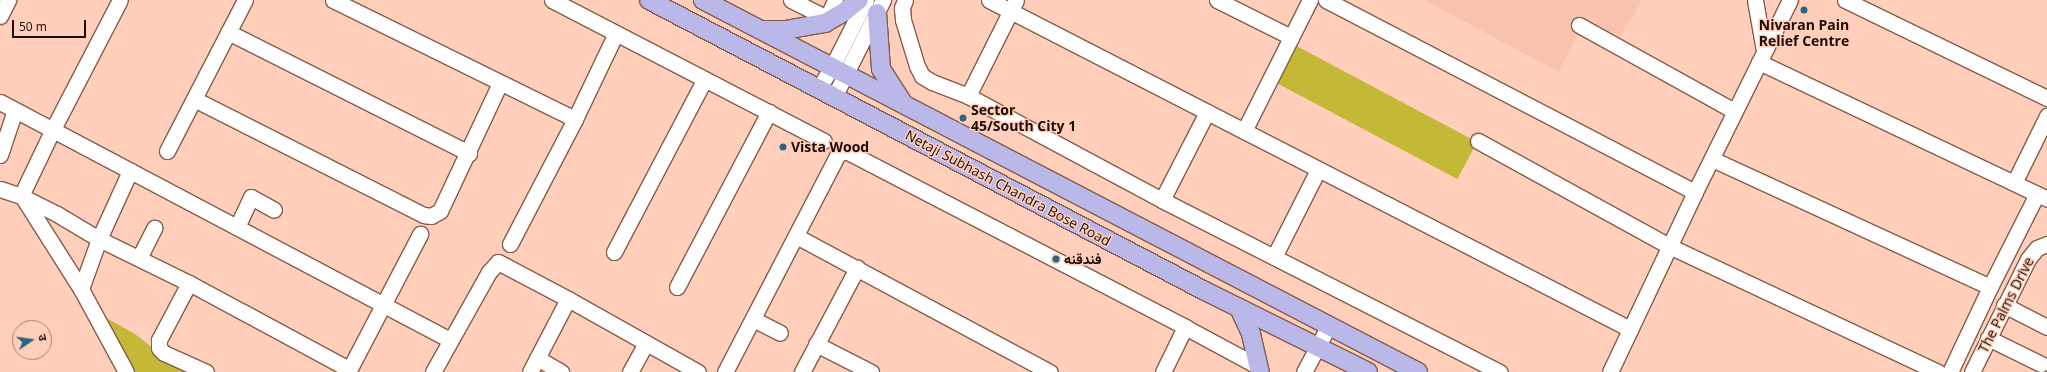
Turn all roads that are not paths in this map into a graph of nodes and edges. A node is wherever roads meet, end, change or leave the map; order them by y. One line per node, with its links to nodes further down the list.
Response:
1 (8, 0): 21 (street)
2 (120, 0): 43 (street)
3 (245, 0): 24 (street)
4 (333, 0): 30 (street)
5 (552, 0): 25 (street)
6 (649, 0): 31 (main road, Netaji Subhash Chandra Bose Road)
7 (703, 0): 23 (main road, Netaji Subhash Chandra Bose Road)
8 (792, 0): 9 (street)
9 (835, 0)
10 (859, 0): 23 (main road)
11 (905, 0): 32 (street)
12 (989, 0): 20 (street)
13 (1217, 0): 26 (street)
14 (1310, 0): 26 (street)
15 (1326, 0): 55 (street)
16 (1755, 0): 27 (street)
17 (1790, 0): 27 (street)
18 (1845, 0): 33 (street)
19 (875, 4): 28 (street); 36 (main road)
20 (1013, 6): 32 (street); 40 (street)
21 (0, 16)
22 (1579, 25): 38 (street)
23 (761, 30): 28 (main road, Netaji Subhash Chandra Bose Road)
24 (228, 32): 34 (street); 48 (street)
25 (616, 33): 29 (street); 42 (street)
26 (1291, 37): 44 (street)
27 (1761, 56): 38 (street); 53 (street)
28 (838, 71): 31 (street); 36 (main road, Netaji Subhash Chandra Bose Road)
29 (705, 79): 39 (street); 68 (street)
30 (500, 83): 42 (street); 48 (street)
31 (826, 93): 79 (main road, Netaji Subhash Chandra Bose Road)
32 (968, 96): 58 (street)
33 (2047, 98)
34 (194, 100): 47 (street); 48 (street)
35 (0, 102): 37 (street)
36 (904, 105): 83 (main road, Netaji Subhash Chandra Bose Road)
37 (15, 110): 43 (street); 49 (street)
38 (1734, 111): 50 (street)
39 (769, 112): 45 (street); 74 (street)
40 (1207, 112): 44 (street); 58 (street)
41 (2047, 116): 53 (street)
42 (575, 119): 65 (street)
43 (53, 129): 52 (street); 56 (street)
44 (1244, 131): 51 (street)
45 (824, 140)
46 (1478, 141): 67 (street)
47 (167, 151)
48 (468, 153)
49 (0, 155)
50 (1712, 159): 55 (street); 73 (street)
51 (1318, 170): 69 (street); 84 (street)
52 (130, 171): 60 (street); 64 (street)
53 (2014, 183): 57 (street)
54 (0, 189): 56 (street)
55 (1695, 192): 67 (street)
56 (21, 196): 64 (street); 75 (street)
57 (2042, 197): 73 (street)
58 (1162, 200): 69 (street)
59 (274, 210): 60 (street)
60 (237, 227): 77 (street)
61 (154, 228): 70 (street)
62 (420, 234): 77 (street)
63 (796, 236): 71 (street); 80 (street); 81 (street)
64 (99, 239): 70 (street); 75 (street)
65 (510, 244)
66 (2047, 244): 78 (street, The Palms Drive)
67 (1669, 246): 84 (street); 113 (street)
68 (614, 252)
69 (1274, 257): 111 (street)
70 (139, 258): 72 (street)
71 (857, 268): 89 (street); 105 (street)
72 (189, 283): 94 (street); 96 (street)
73 (1990, 286): 114 (street)
74 (677, 287)
75 (81, 289): 95 (street)
76 (568, 299): 87 (street); 88 (street); 91 (street)
77 (384, 305): 87 (street); 94 (street)
78 (2004, 305): 82 (street); 86 (street, The Palms Drive)
79 (1239, 308): 90 (main road, Netaji Subhash Chandra Bose Road); 93 (main road)
80 (752, 319): 85 (street); 102 (street)
81 (1185, 327): 93 (street); 106 (street)
82 (2047, 327)
83 (1333, 329): 90 (street); 110 (main road, Netaji Subhash Chandra Bose Road)
84 (1630, 329): 112 (street)
85 (780, 333)
86 (1988, 338): 92 (street); 115 (street, The Palms Drive)
87 (450, 340): 97 (street)
88 (646, 343): 100 (street); 101 (street)
89 (816, 344): 103 (street); 104 (street)
90 (1323, 348): 107 (street); 108 (street); 109 (main road, Netaji Subhash Chandra Bose Road)
91 (537, 358): 98 (street); 99 (street)
92 (2041, 364)
93 (1259, 369)
94 (349, 371)
95 (126, 372)
96 (206, 372)
97 (433, 372)
98 (530, 372)
99 (562, 372)
100 (630, 372)
101 (698, 372)
102 (725, 372)
103 (802, 372)
104 (871, 372)
105 (1050, 372)
106 (1162, 372)
107 (1304, 372)
108 (1316, 372)
109 (1368, 372)
110 (1418, 372)
111 (1500, 372)
112 (1610, 372)
113 (1938, 372)
114 (1950, 372)
115 (1972, 372)

